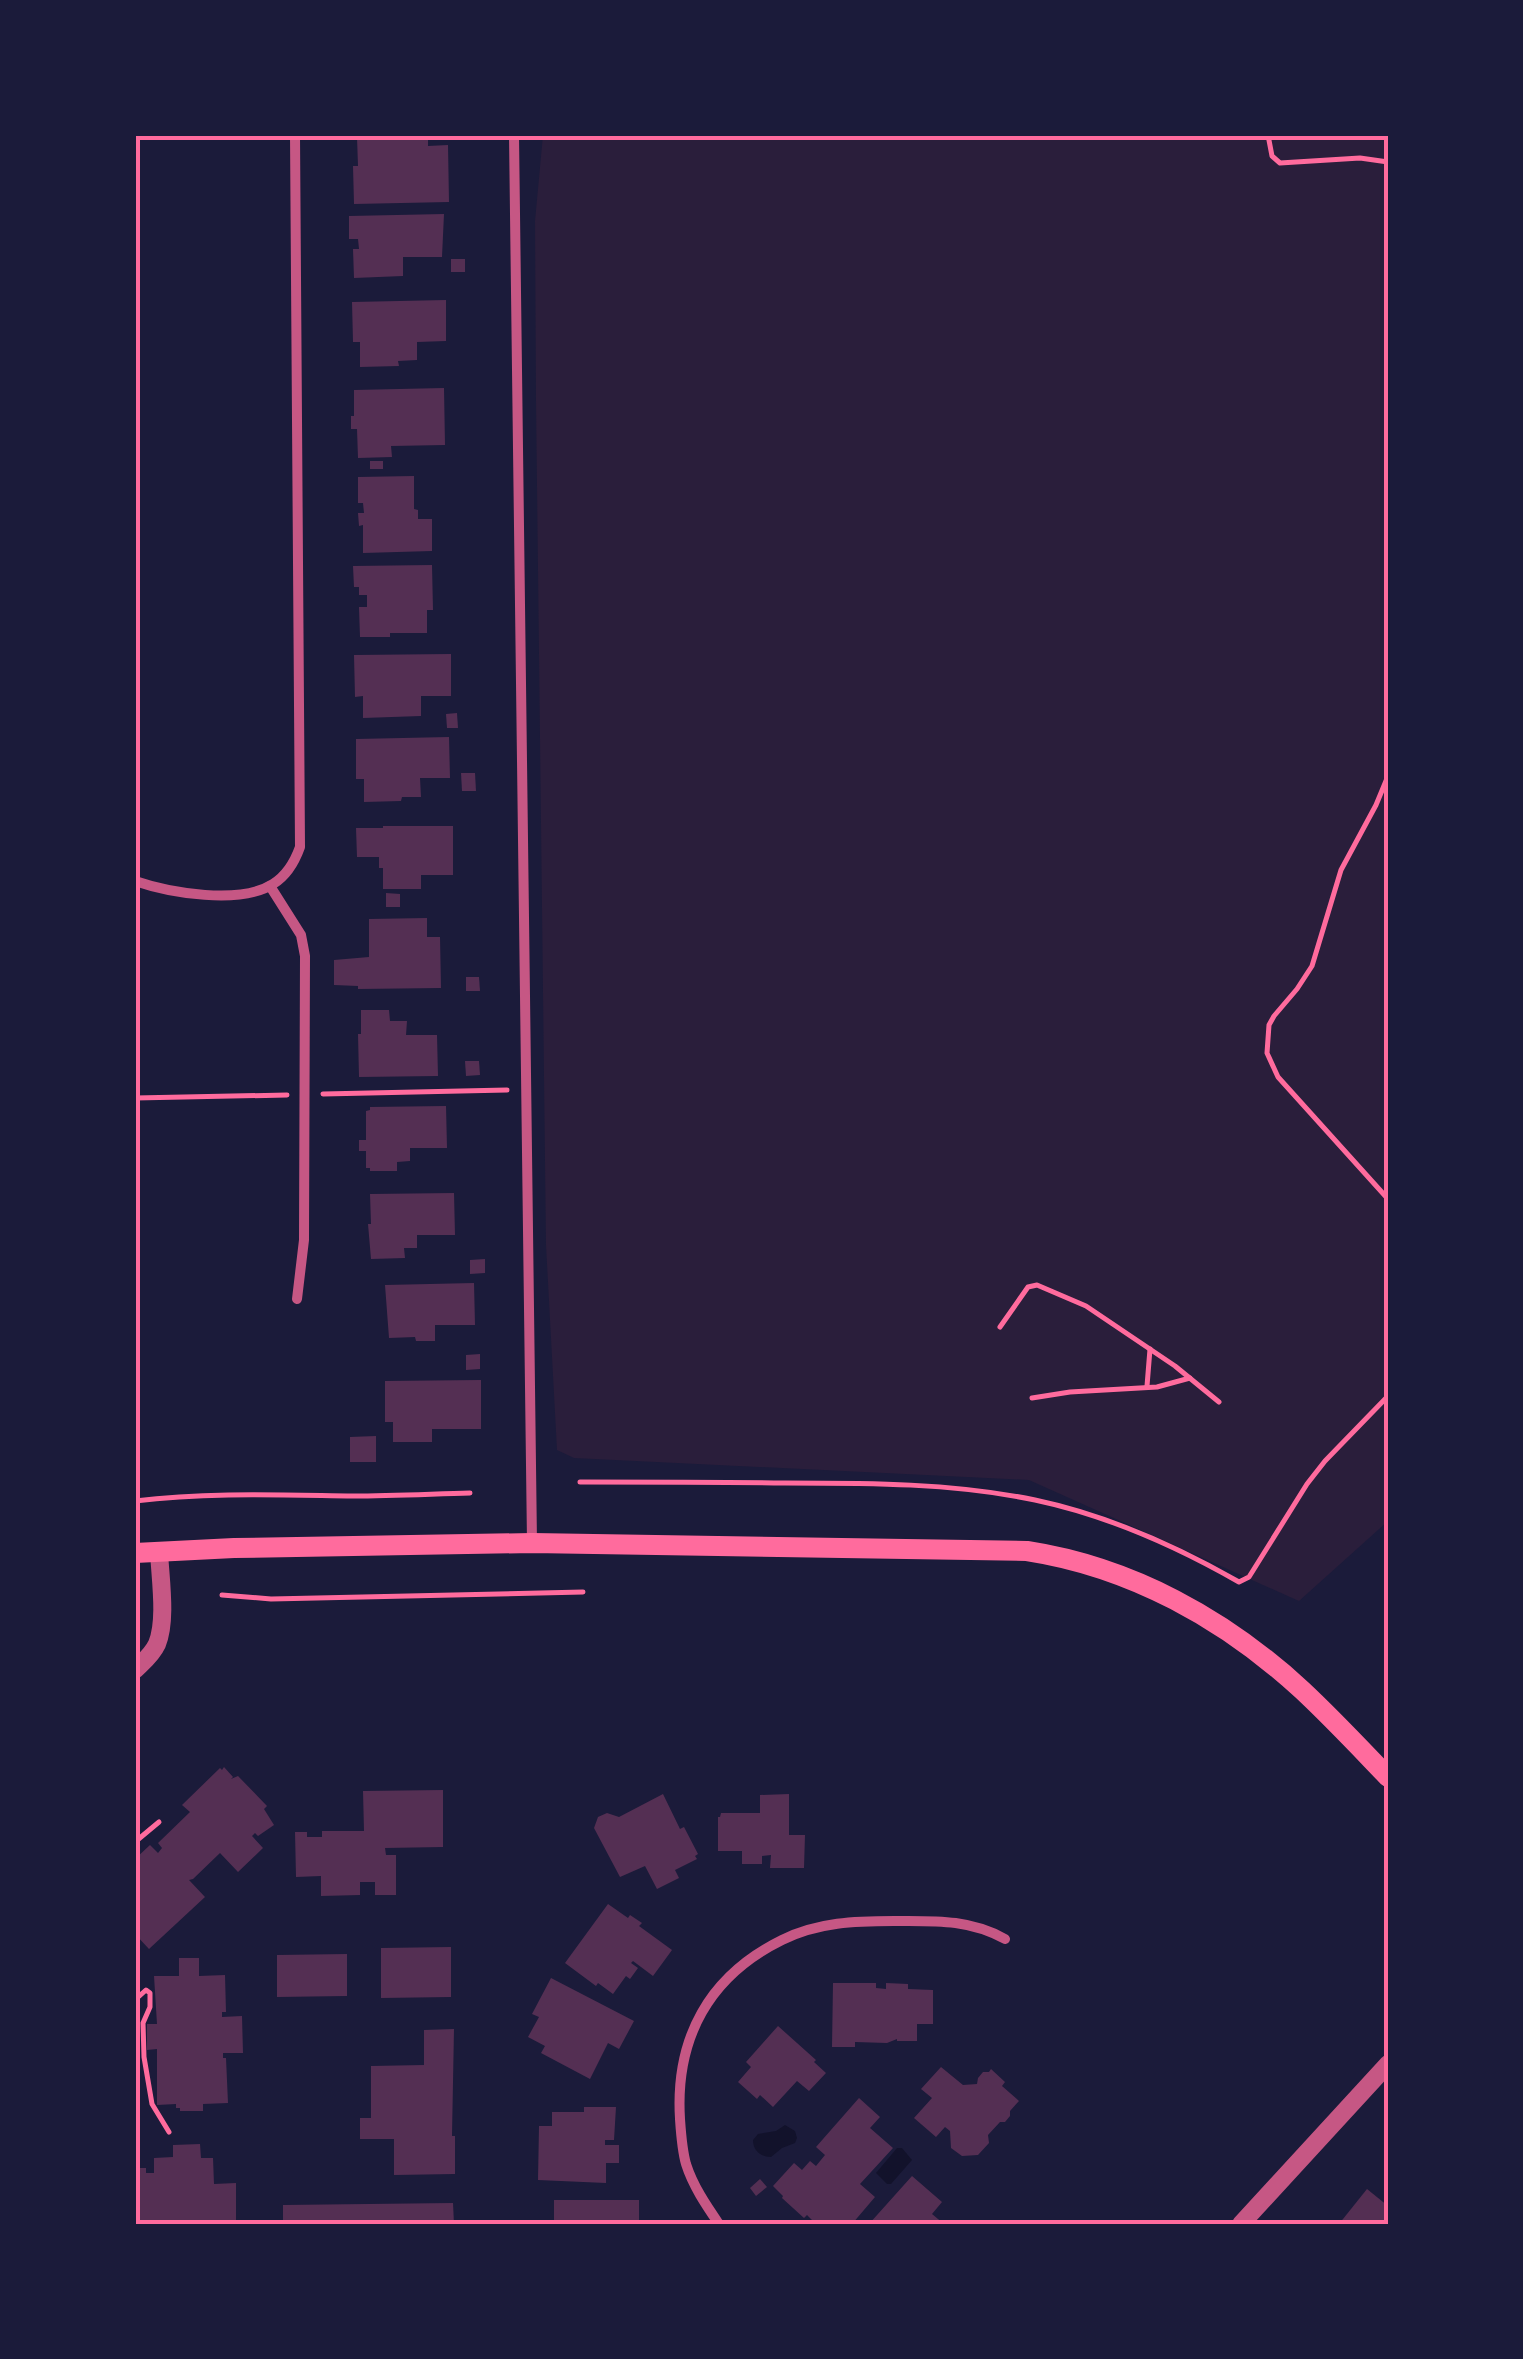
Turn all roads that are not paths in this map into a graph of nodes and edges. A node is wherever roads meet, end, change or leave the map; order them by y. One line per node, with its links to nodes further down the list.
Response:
1 (295, 135): 4 (street)
2 (514, 135): 6 (street)
3 (135, 880): 4 (street)
4 (270, 886): 5 (street)
5 (297, 1299)
6 (532, 1542): 7 (main road); 10 (main road)
7 (159, 1551): 8 (main road); 9 (street)
8 (135, 1553)
9 (135, 1670)
10 (1388, 1777)
11 (1005, 1939): 13 (street)
12 (1388, 2064): 14 (street)
13 (719, 2224)
14 (1240, 2224)

